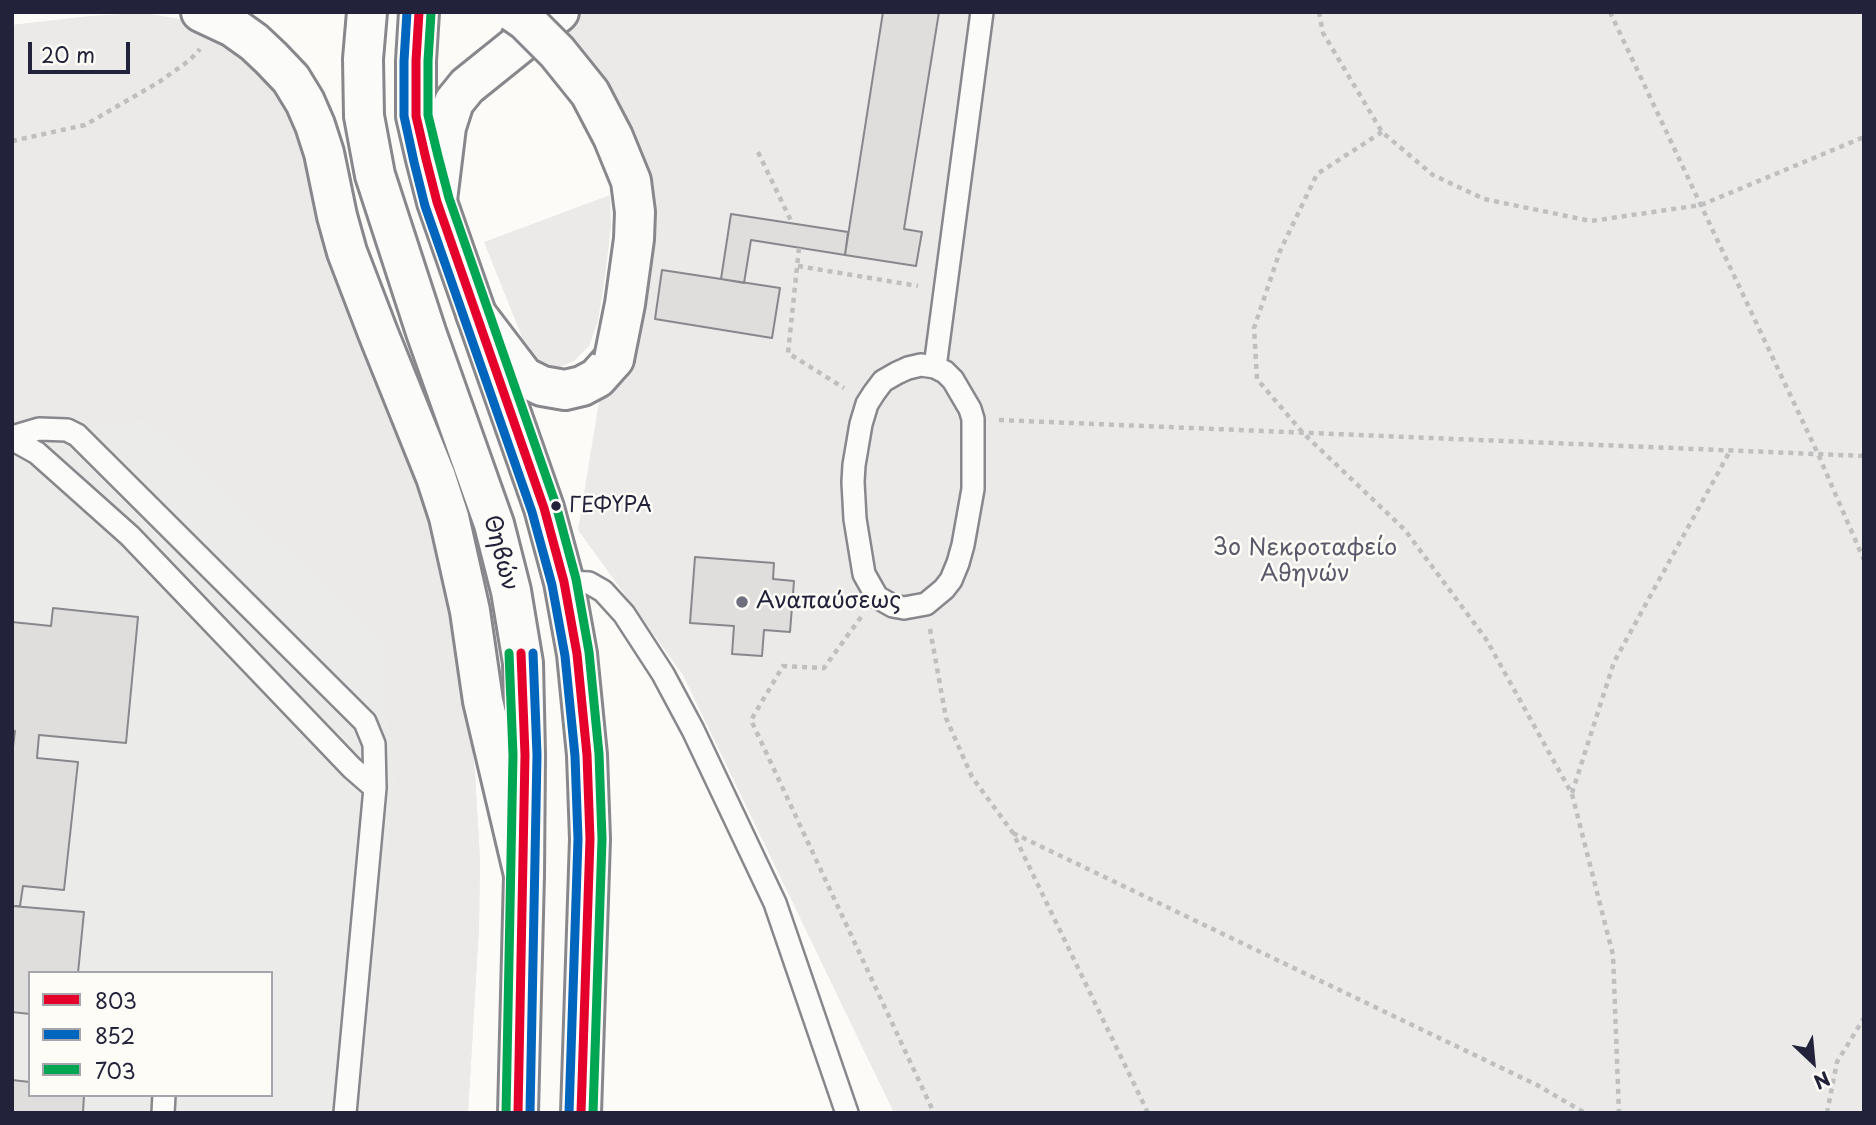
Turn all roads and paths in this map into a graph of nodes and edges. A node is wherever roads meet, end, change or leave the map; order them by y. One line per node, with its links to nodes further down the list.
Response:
1 (367, 12): 35 (main road, Θηβών)
2 (419, 12): 13 (main road)
3 (513, 12): 19 (main road, bridge)
4 (559, 12): 13 (main road)
5 (982, 12): 20 (lane)
6 (1319, 12): 9 (path)
7 (1610, 12): 14 (path)
8 (204, 27): 11 (path); 35 (main road)
9 (1382, 132): 14 (path); 23 (path)
10 (1864, 137): 14 (path)
11 (12, 141)
12 (758, 152): 15 (path)
13 (437, 202): 19 (main road)
14 (1701, 205): 26 (path)
15 (792, 223)
16 (799, 248): 17 (path)
17 (798, 266): 18 (path); 21 (path)
18 (931, 288)
19 (476, 314): 29 (main road)
20 (935, 367): 21 (lane); 22 (lane)
21 (867, 404): 30 (lane)
22 (973, 419): 23 (path); 31 (lane)
23 (1303, 433): 25 (path); 33 (path)
24 (12, 438): 32 (lane); 32 (lane)
25 (1730, 451): 26 (path); 33 (path)
26 (1818, 454): 27 (path); 28 (path)
27 (1864, 456)
28 (1864, 561)
29 (564, 582): 39 (main road); 40 (lane)
30 (877, 597): 31 (lane); 41 (path)
31 (926, 604): 34 (path)
32 (375, 788): 37 (lane)
33 (1572, 794): 44 (path)
34 (1013, 833): 42 (path); 43 (path)
35 (524, 875): 38 (main road, Θηβών)
36 (1864, 1018): 45 (path)
37 (345, 1113)
38 (518, 1113)
39 (581, 1113)
40 (847, 1113)
41 (934, 1113)
42 (1148, 1113)
43 (1585, 1113)
44 (1619, 1113)
45 (1827, 1113)

